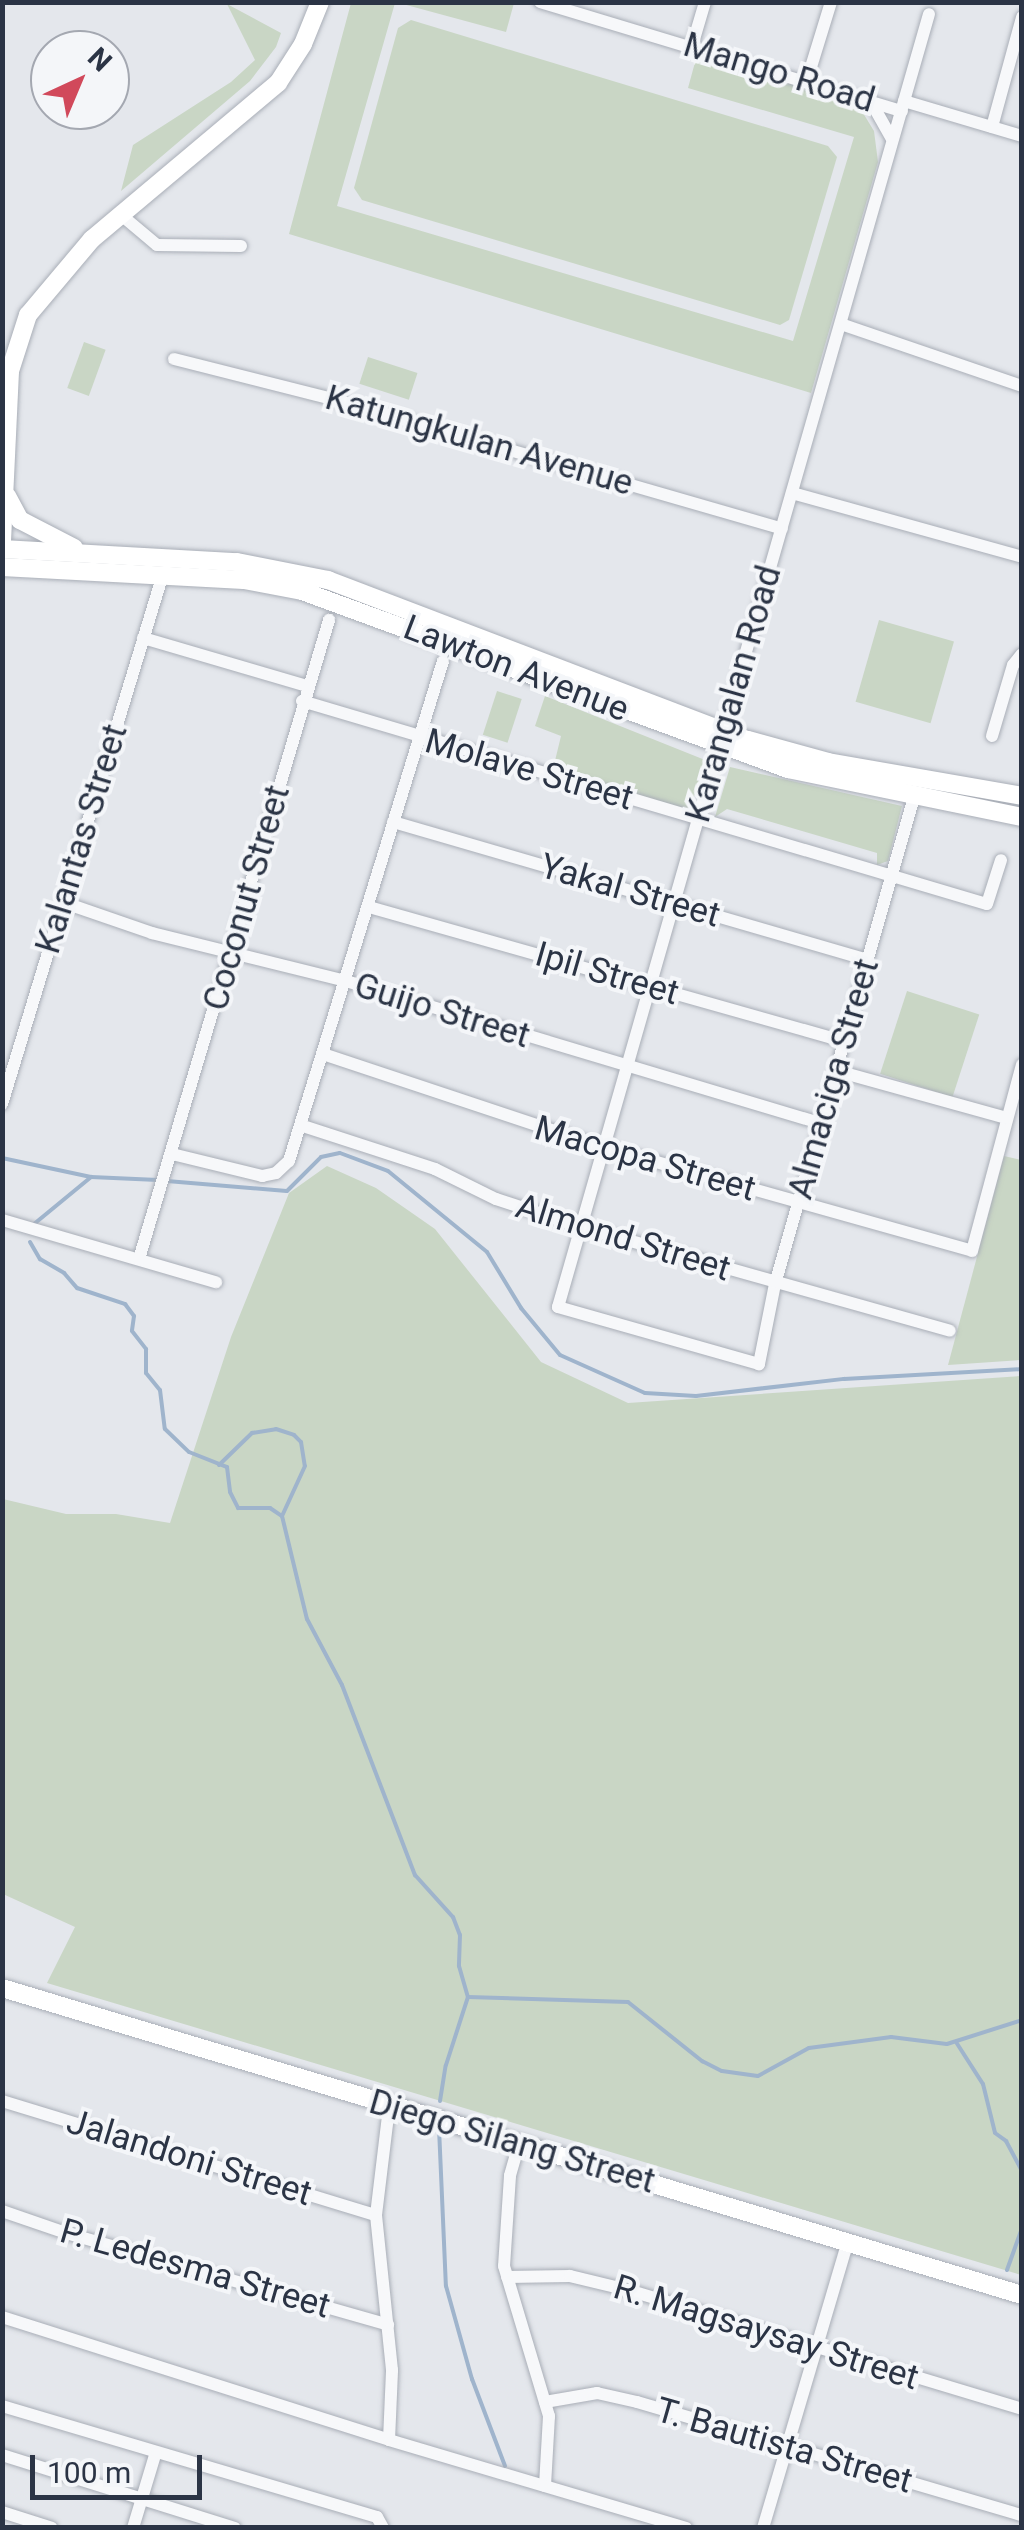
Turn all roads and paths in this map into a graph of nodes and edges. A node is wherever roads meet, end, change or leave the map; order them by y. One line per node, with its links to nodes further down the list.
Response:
1 (320, 2): 15 (main road)
2 (540, 2): 5 (street, Mango Road)
3 (705, 2): 8 (street)
4 (831, 2): 9 (street)
5 (576, 7): 8 (street, Mango Road)
6 (929, 14): 11 (street, Karangalan Road)
7 (1022, 17): 12 (street)
8 (692, 46): 9 (street, Mango Road)
9 (807, 80): 10 (street, Mango Road)
10 (869, 98): 11 (street, Mango Road); 14 (street)
11 (903, 106): 12 (street, Mango Road); 14 (street, Karangalan Road)
12 (992, 127): 13 (street, Mango Road)
13 (1022, 136)
14 (892, 142): 17 (street, Karangalan Road)
15 (120, 214): 16 (street); 21 (main road)
16 (241, 246)
17 (841, 324): 19 (street); 20 (street, Karangalan Road)
18 (174, 359): 22 (street, Katungkulan Avenue)
19 (1022, 386)
20 (792, 493): 22 (street, Karangalan Road); 26 (street)
21 (6, 495): 23 (main road); 25 (main road)
22 (782, 529): 37 (street, Karangalan Road)
23 (2, 540)
24 (2, 549): 25 (main road, Lawton Avenue)
25 (89, 554): 37 (main road, Lawton Avenue)
26 (1022, 557)
27 (2, 567): 28 (main road, Lawton Avenue)
28 (163, 574): 30 (street, Kalantas Street); 37 (main road, Lawton Avenue)
29 (328, 620): 33 (street, Coconut Street)
30 (142, 638): 33 (street); 45 (street, Kalantas Street)
31 (1022, 654): 35 (street)
32 (443, 661): 36 (street)
33 (307, 686): 34 (street, Coconut Street)
34 (302, 702): 36 (street, Molave Street); 48 (street, Coconut Street)
35 (992, 736)
36 (419, 738): 41 (street, Molave Street); 42 (street)
37 (720, 738): 38 (main road, Lawton Avenue); 39 (main road, Lawton Avenue); 41 (street, Karangalan Road)
38 (1022, 796)
39 (914, 797): 40 (main road, Lawton Avenue); 44 (street, Almaciga Street)
40 (1022, 816)
41 (697, 819): 44 (street, Molave Street); 46 (street, Karangalan Road)
42 (393, 822): 46 (street, Yakal Street); 47 (street)
43 (1001, 860): 44 (street, Molave Street)
44 (891, 877): 49 (street, Almaciga Street)
45 (62, 902): 48 (street, Guijo Street); 57 (street, Kalantas Street)
46 (673, 904): 49 (street, Yakal Street); 51 (street, Karangalan Road)
47 (369, 907): 50 (street); 51 (street, Ipil Street)
48 (232, 950): 50 (street, Guijo Street); 62 (street, Coconut Street)
49 (868, 960): 52 (street, Almaciga Street)
50 (346, 980): 53 (street); 55 (street, Guijo Street)
51 (650, 987): 52 (street, Ipil Street); 55 (street, Karangalan Road)
52 (844, 1042): 56 (street, Almaciga Street)
53 (323, 1054): 60 (street); 61 (street, Macopa Street)
54 (1022, 1065): 58 (street)
55 (626, 1068): 59 (street, Guijo Street); 61 (street, Karangalan Road)
56 (836, 1070): 58 (street); 59 (street, Almaciga Street)
57 (2, 1104)
58 (1007, 1118): 63 (street, Macopa Street)
59 (822, 1124): 63 (street, Almaciga Street)
60 (303, 1126): 62 (street); 65 (street, Almond Street)
61 (603, 1148): 63 (street, Macopa Street); 65 (street, Karangalan Road)
62 (172, 1154): 66 (street, Coconut Street)
63 (799, 1204): 68 (street, Almaciga Street)
64 (2, 1220): 66 (street)
65 (581, 1227): 68 (street, Almond Street); 70 (street, Karangalan Road)
66 (139, 1259): 67 (street)
67 (216, 1282)
68 (775, 1284): 69 (street, Almond Street); 70 (street, Almaciga Street)
69 (950, 1331)
70 (759, 1364)
71 (2, 1988): 73 (main road, Diego Silang Street)
72 (2, 2102): 76 (street, Jalandoni Street)
73 (389, 2106): 74 (main road, Diego Silang Street); 76 (street)
74 (519, 2144): 77 (main road, Diego Silang Street); 78 (street)
75 (2, 2210): 81 (street, P. Ledesma Street)
76 (376, 2215): 81 (street)
77 (848, 2241): 79 (main road, Diego Silang Street); 82 (street)
78 (507, 2277): 82 (street, R. Magsaysay Street); 83 (street)
79 (1022, 2295)
80 (2, 2317): 86 (street)
81 (388, 2325): 86 (street)
82 (817, 2350): 85 (street, R. Magsaysay Street); 87 (street)
83 (545, 2402): 87 (street, T. Bautista Street); 90 (street)
84 (2, 2406): 88 (street)
85 (1022, 2409)
86 (389, 2440): 90 (street)
87 (786, 2447): 93 (street, T. Bautista Street); 100 (street)
88 (156, 2452): 91 (street); 98 (street)
89 (2, 2456): 91 (street)
90 (545, 2486): 99 (street)
91 (142, 2498): 96 (street); 97 (street)
92 (2, 2512): 94 (street)
93 (1022, 2515)
94 (34, 2525): 95 (street)
95 (52, 2528)
96 (133, 2528)
97 (235, 2528)
98 (383, 2528)
99 (686, 2528)
100 (762, 2528)

